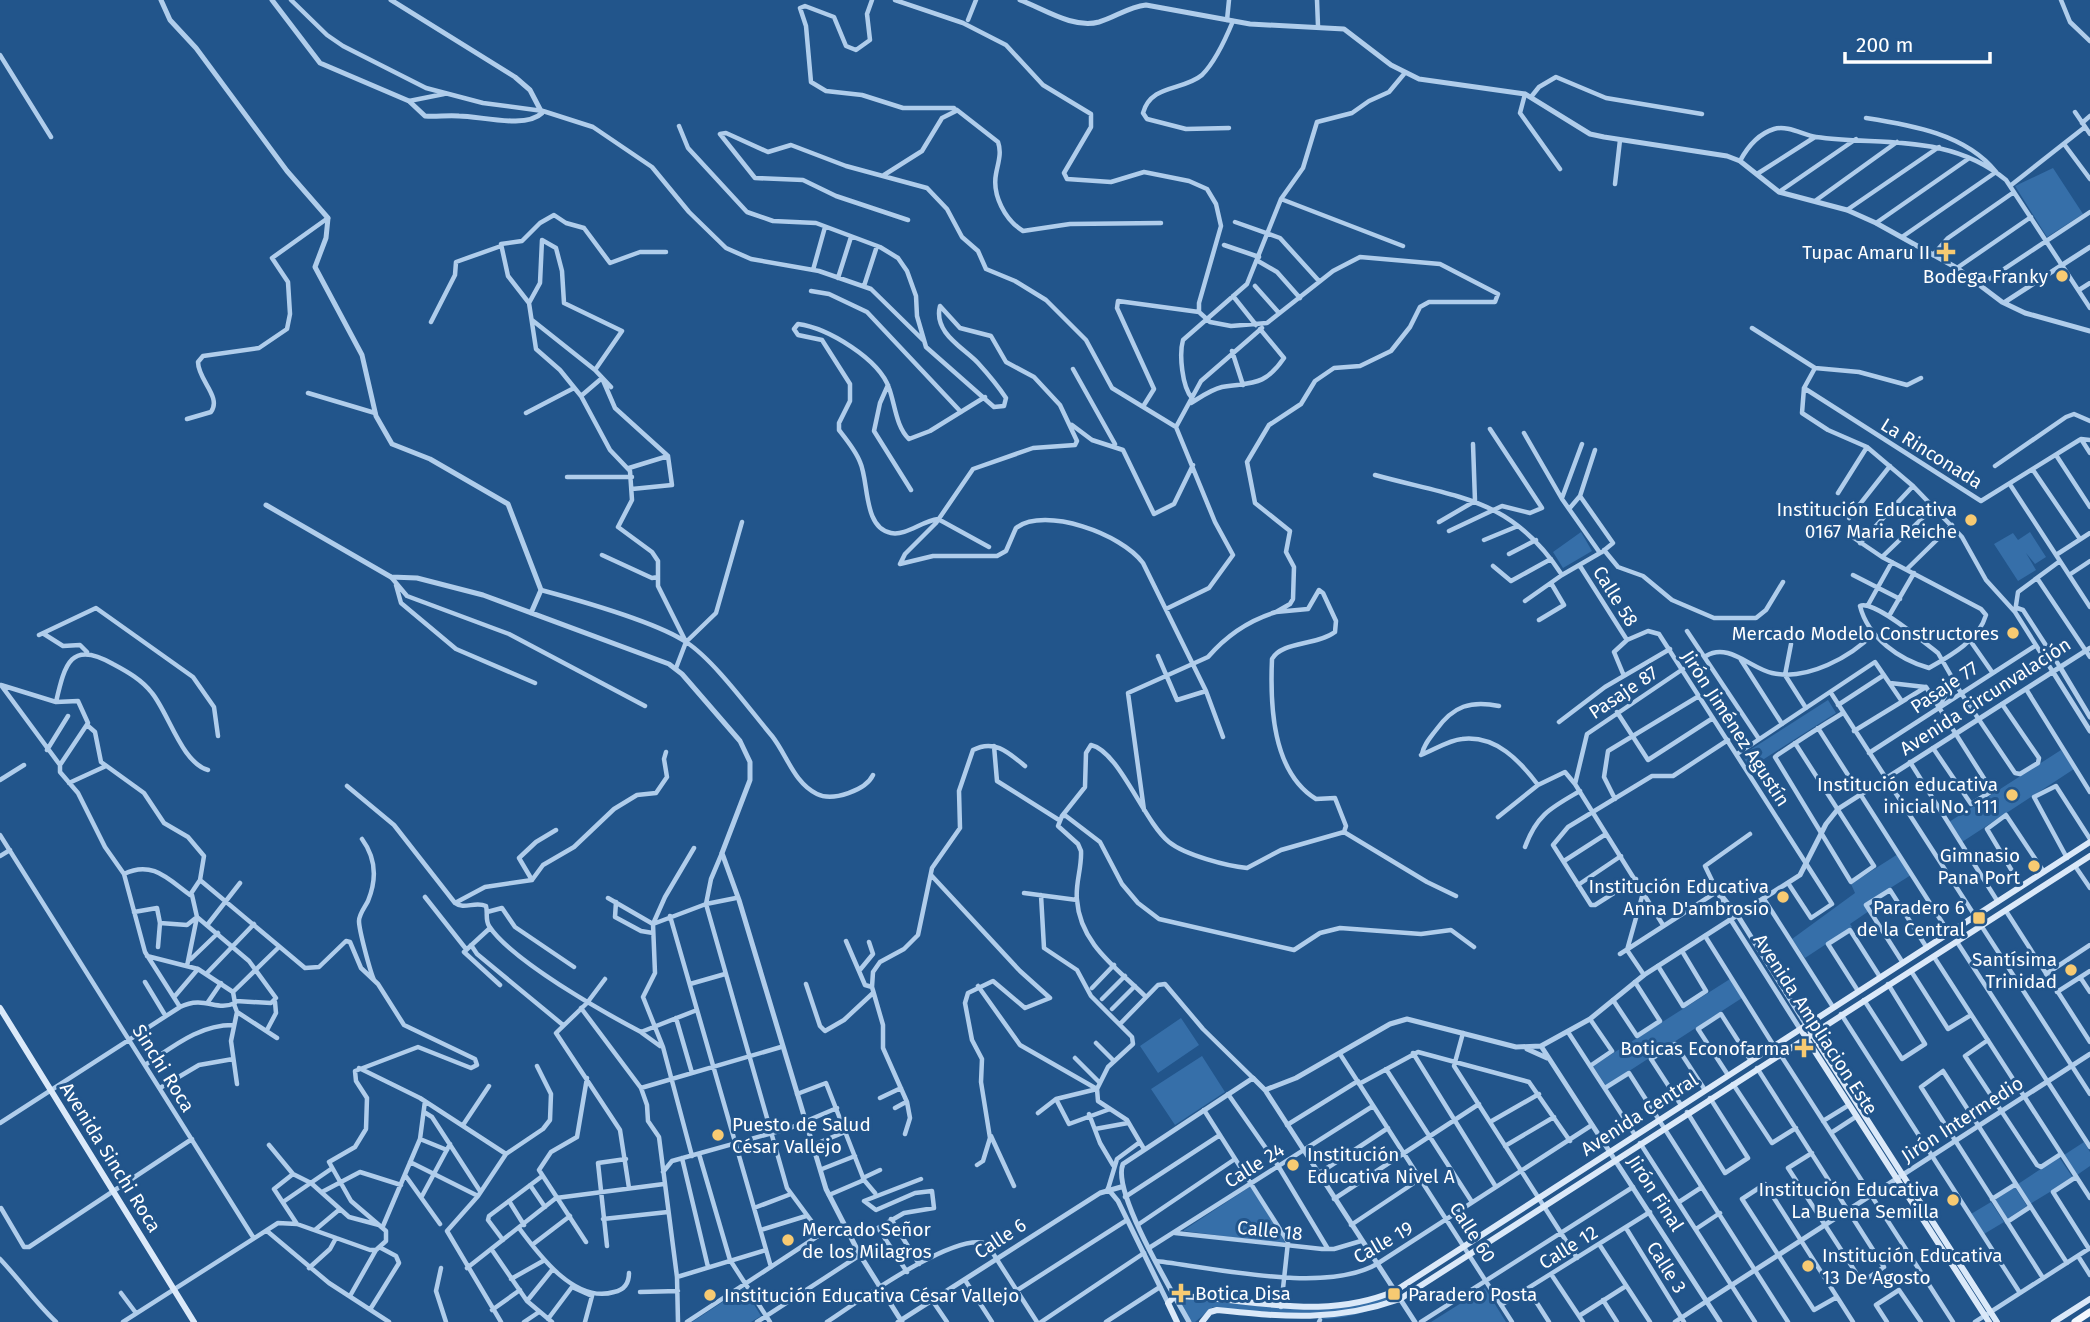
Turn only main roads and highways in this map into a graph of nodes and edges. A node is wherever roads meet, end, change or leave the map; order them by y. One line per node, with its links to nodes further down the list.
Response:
1 (2090, 841): 4 (main road, Avenida Central)
2 (2090, 856): 5 (main road, Avenida Central)
3 (0, 1008): 11 (main road, Avenida Sinchi Roca)
4 (1803, 1027): 5 (main road, Avenida Ampliacion Este); 12 (main road, Avenida Central)
5 (1808, 1035): 6 (main road, Avenida Ampliacion Este); 6 (main road, Avenida Ampliacion Este); 10 (main road, Avenida Central)
6 (1900, 1178): 9 (main road, Avenida Ampliacion Este)
7 (2090, 1299): 15 (main road)
8 (2090, 1312): 16 (main road)
9 (1988, 1317): 14 (main road, Avenida Ampliacion Este)
10 (1320, 1321): 13 (main road, Avenida Central)
11 (194, 1322)
12 (1176, 1322)
13 (1202, 1322)
14 (1997, 1322)
15 (2054, 1322)
16 (2075, 1322)

